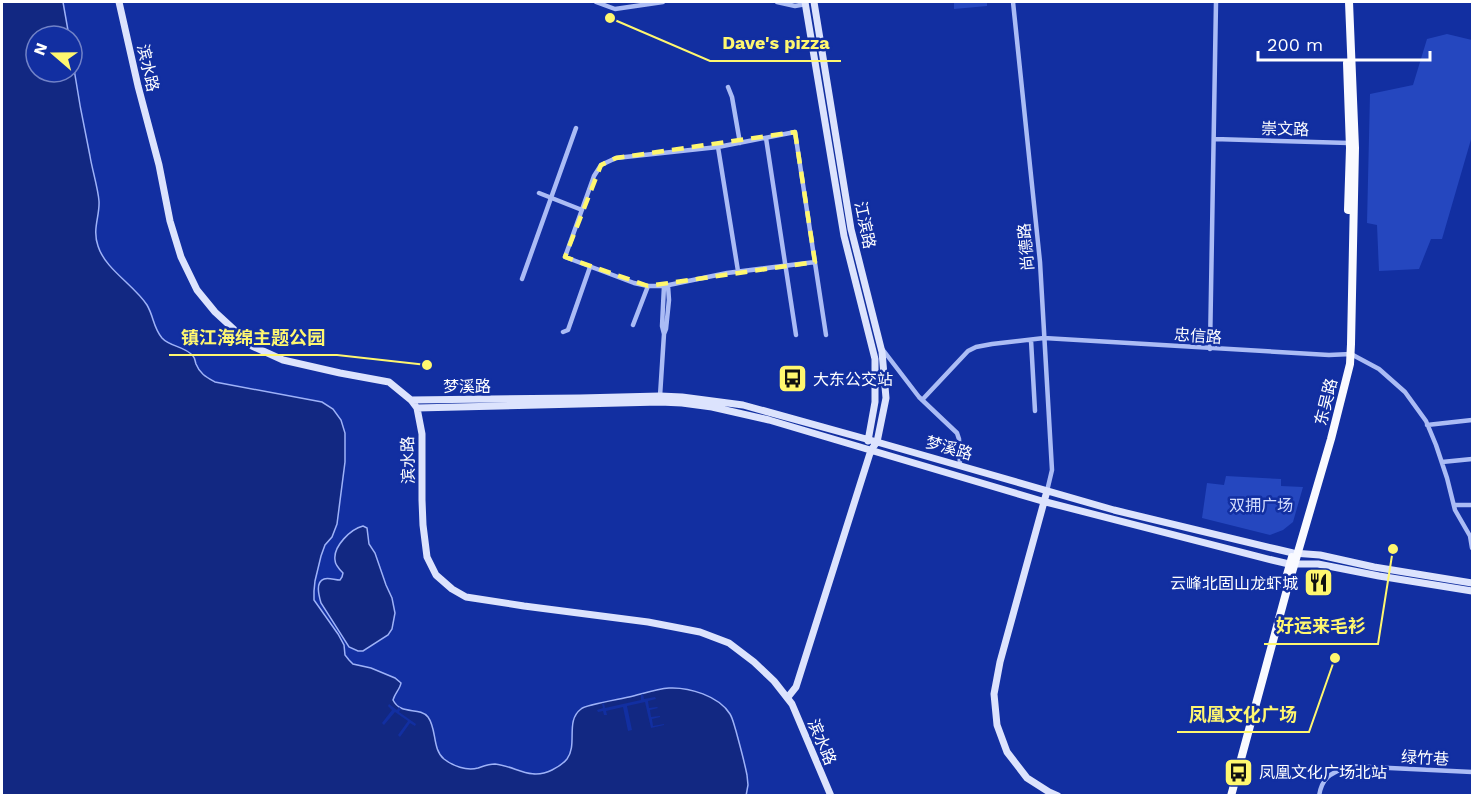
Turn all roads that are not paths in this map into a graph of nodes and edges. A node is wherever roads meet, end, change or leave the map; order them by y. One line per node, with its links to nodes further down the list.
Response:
1 (119, 2): 38 (main road, 滨水路)
2 (596, 2): 3 (street)
3 (663, 2)
4 (777, 2): 10 (street)
5 (814, 2): 34 (main road, 江滨路)
6 (1012, 2): 32 (street, 尚德路)
7 (1216, 2): 14 (street)
8 (1345, 2): 15 (main road, 东吴路)
9 (1349, 2): 15 (main road, 东吴路)
10 (806, 3): 44 (main road, 江滨路)
11 (728, 87): 16 (street)
12 (576, 128): 19 (street)
13 (766, 138): 16 (street); 21 (street); 22 (street)
14 (1214, 139): 15 (street, 崇文路); 35 (street)
15 (1352, 142): 36 (main road, 东吴路)
16 (740, 143): 17 (street)
17 (718, 147): 20 (street); 24 (street)
18 (539, 194): 19 (street)
19 (551, 198): 20 (street); 25 (street)
20 (582, 210): 23 (street)
21 (815, 262): 22 (street); 31 (street)
22 (786, 266): 24 (street); 30 (street)
23 (590, 267): 26 (street); 29 (street)
24 (738, 271): 27 (street)
25 (522, 279)
26 (648, 286): 27 (street); 28 (street)
27 (666, 286): 37 (street)
28 (633, 325)
29 (563, 332)
30 (796, 335)
31 (826, 335)
32 (1044, 338): 33 (street, 忠信路); 35 (street, 忠信路); 50 (street, 尚德路)
33 (1031, 340): 39 (street, 忠信路); 41 (street)
34 (881, 348): 39 (street); 45 (main road, 江滨路)
35 (1210, 349): 36 (street, 忠信路)
36 (1348, 354): 43 (street); 56 (main road, 东吴路)
37 (660, 399): 38 (main road, 梦溪路); 40 (main road, 梦溪路); 44 (main road, 梦溪路); 46 (main road, 梦溪路)
38 (411, 400): 40 (main road, 滨水路)
39 (922, 400): 49 (street)
40 (417, 408): 60 (main road, 滨水路)
41 (1035, 411)
42 (1473, 420): 43 (street)
43 (1427, 425): 48 (street)
44 (868, 440): 45 (main road, 梦溪路); 46 (main road, 江滨路)
45 (877, 442): 46 (main road, 江滨路); 49 (main road, 梦溪路)
46 (870, 450): 51 (main road, 梦溪路); 60 (main road, 江滨路)
47 (1473, 459): 48 (street)
48 (1442, 462): 52 (street)
49 (960, 466): 50 (main road, 梦溪路)
50 (1047, 491): 51 (main road); 56 (main road, 梦溪路)
51 (1044, 502): 57 (main road, 梦溪路); 63 (main road)
52 (1454, 505): 53 (street); 54 (street)
53 (1473, 505)
54 (1472, 540): 55 (street)
55 (1473, 548)
56 (1295, 553): 57 (main road, 东吴路); 58 (main road, 梦溪路)
57 (1292, 564): 59 (main road, 梦溪路); 64 (main road, 东吴路); 65 (main road, 东吴路)
58 (1473, 583)
59 (1473, 591)
60 (788, 697): 62 (main road, 滨水路)
61 (1473, 772): 66 (street, 绿竹巷)
62 (831, 795)
63 (1058, 795)
64 (1226, 795)
65 (1231, 795)
66 (1319, 795)

